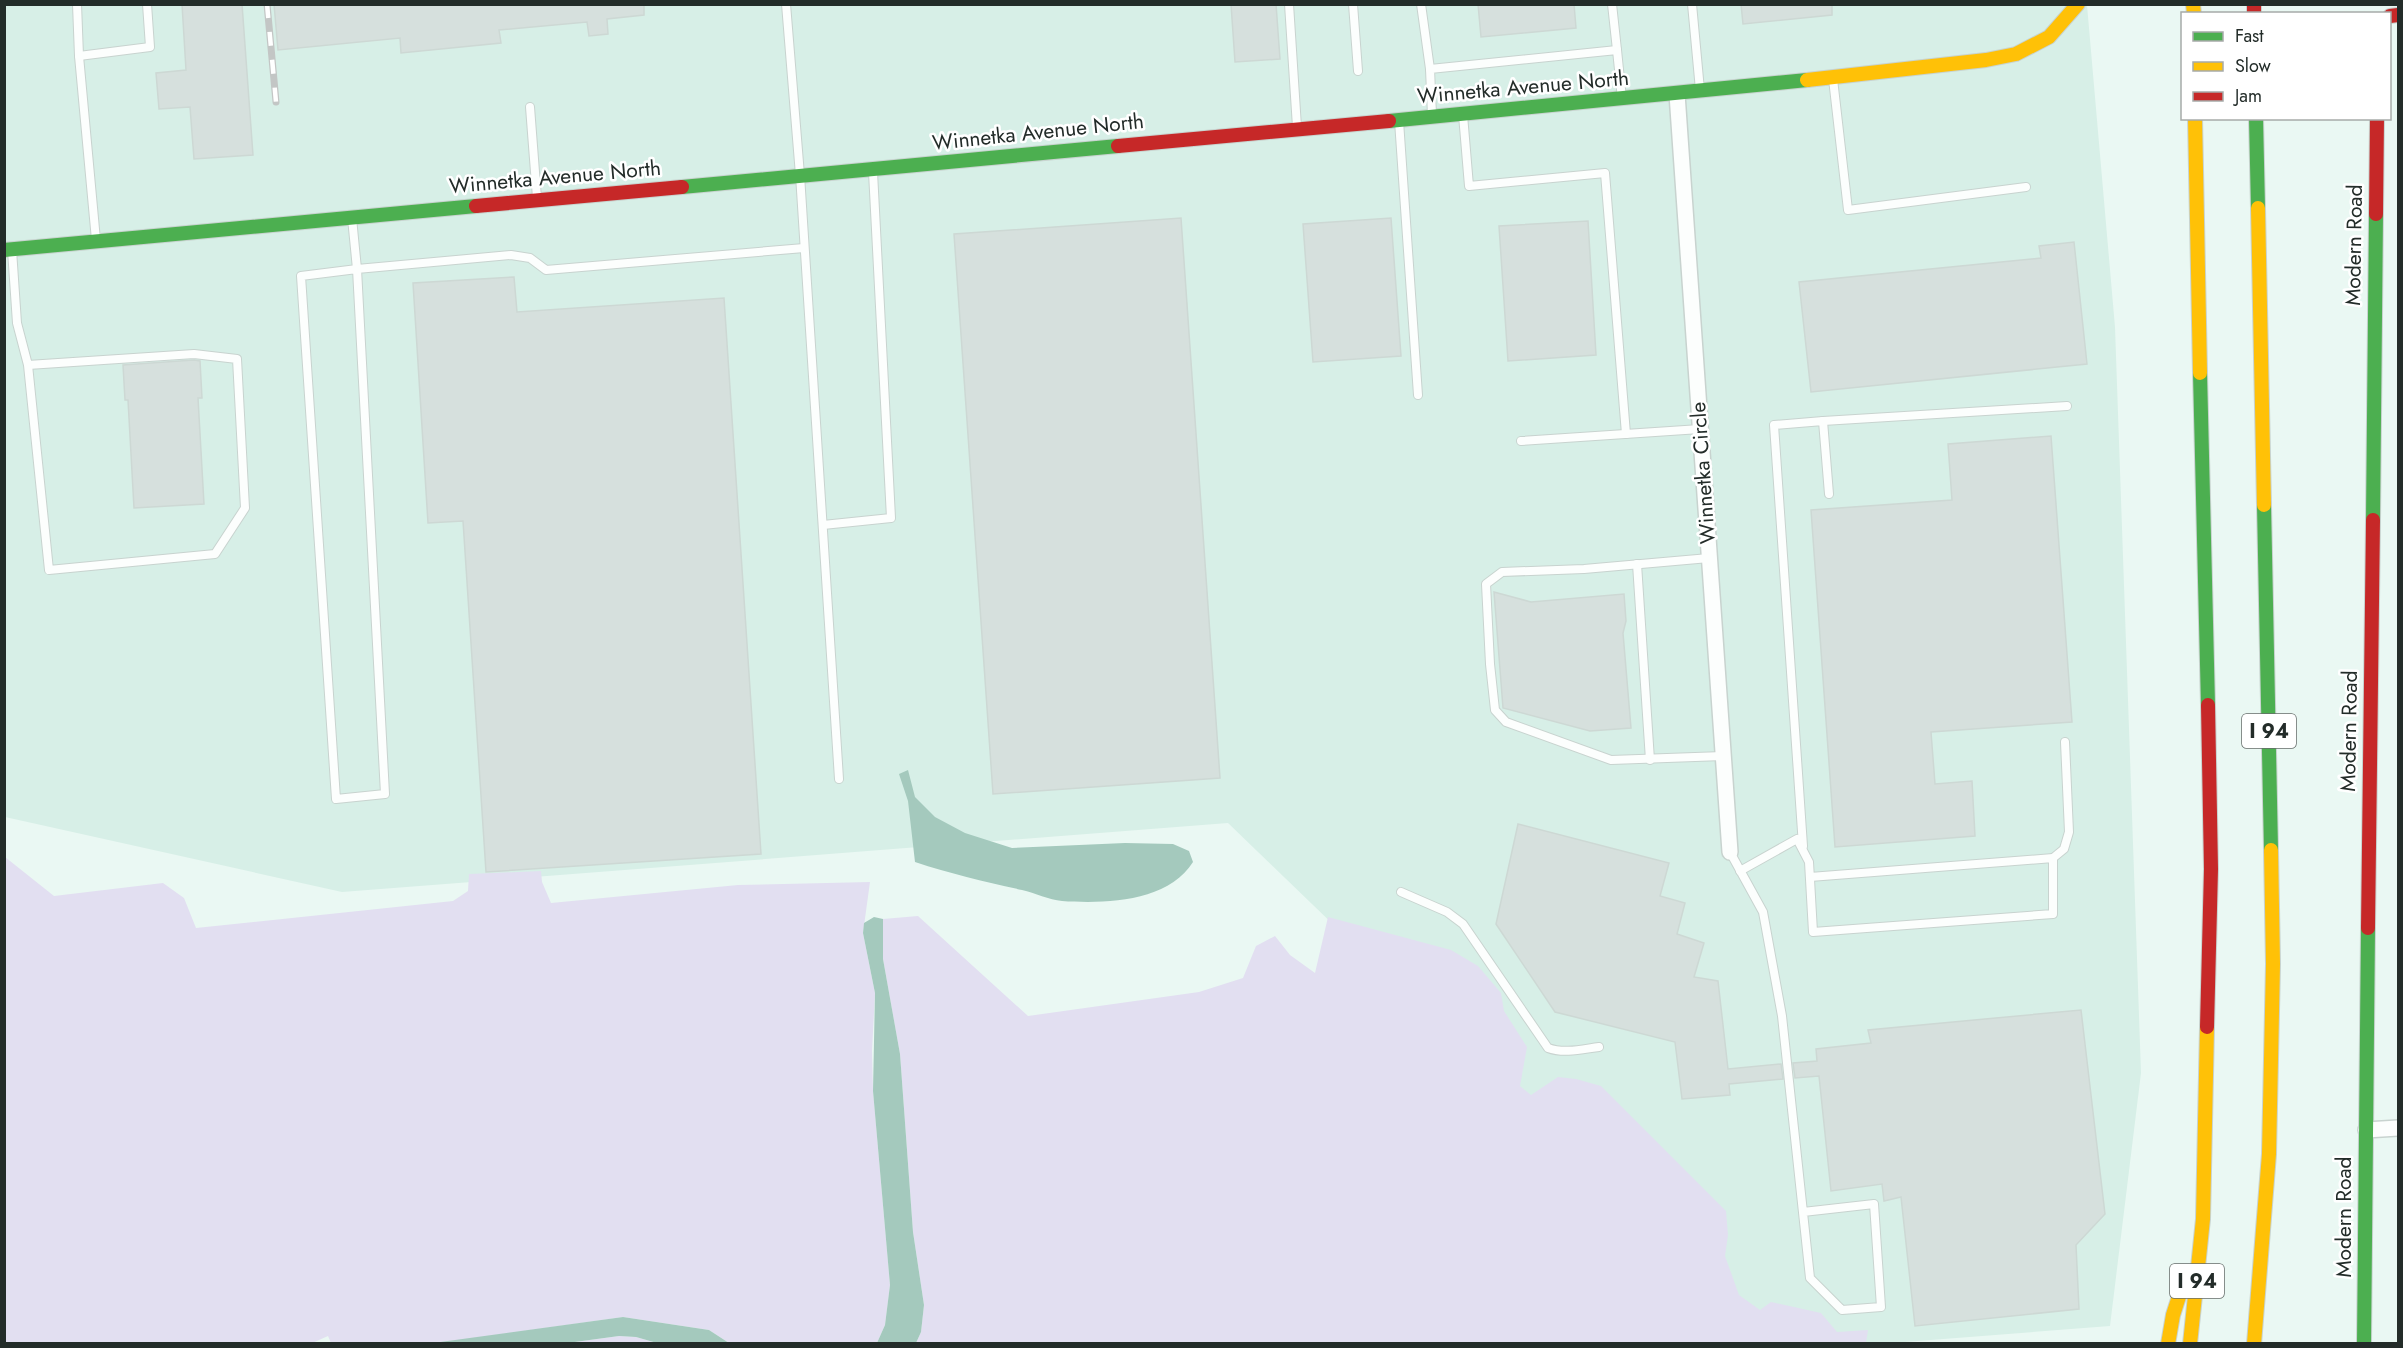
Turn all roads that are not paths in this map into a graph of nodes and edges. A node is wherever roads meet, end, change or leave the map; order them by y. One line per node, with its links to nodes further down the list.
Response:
1 (76, 4): 11 (lane)
2 (147, 4): 11 (lane)
3 (786, 4): 27 (lane)
4 (1288, 4): 25 (lane)
5 (1353, 4): 13 (lane)
6 (1421, 4): 12 (lane)
7 (1612, 4): 10 (lane)
8 (1692, 4): 15 (lane)
9 (2078, 4): 14 (main road, Winnetka Avenue North)
10 (1617, 50): 12 (lane); 17 (lane)
11 (79, 56): 31 (lane)
12 (1430, 69): 20 (lane)
13 (1358, 71)
14 (1833, 77): 15 (main road, Winnetka Avenue North); 28 (lane)
15 (1700, 92): 16 (main road, Winnetka Avenue North)
16 (1677, 94): 17 (main road, Winnetka Avenue North); 39 (street, Winnetka Circle)
17 (1622, 99): 19 (main road, Winnetka Avenue North)
18 (530, 107): 29 (lane)
19 (1463, 113): 20 (main road, Winnetka Avenue North); 40 (lane)
20 (1432, 116): 21 (main road, Winnetka Avenue North)
21 (1399, 119): 25 (main road, Winnetka Avenue North); 36 (lane)
22 (2195, 120): 61 (main road, I 94)
23 (2256, 120): 56 (main road, I 94)
24 (2377, 120): 59 (main road, Modern Road)
25 (1297, 128): 26 (main road, Winnetka Avenue North)
26 (873, 169): 27 (main road, Winnetka Avenue North); 43 (lane)
27 (800, 175): 29 (main road, Winnetka Avenue North); 32 (lane)
28 (2026, 187)
29 (537, 200): 30 (main road, Winnetka Avenue North)
30 (352, 216): 31 (main road, Winnetka Avenue North); 34 (lane)
31 (97, 241): 33 (main road, Winnetka Avenue North)
32 (804, 248): 34 (lane); 43 (lane)
33 (8, 249): 35 (lane)
34 (357, 269): 34 (lane)
35 (28, 365): 35 (lane)
36 (1418, 395)
37 (2067, 406): 38 (lane)
38 (1823, 421): 42 (lane); 50 (lane)
39 (1700, 429): 40 (lane); 44 (street, Winnetka Circle)
40 (1626, 434): 41 (lane)
41 (1521, 441)
42 (1829, 494)
43 (823, 525): 49 (lane)
44 (1709, 558): 45 (lane); 47 (street, Winnetka Circle)
45 (1637, 564): 48 (lane); 48 (lane)
46 (2065, 742): 52 (lane)
47 (1723, 756): 48 (lane); 51 (street, Winnetka Circle)
48 (1650, 760)
49 (839, 779)
50 (1803, 850): 53 (lane); 54 (lane)
51 (1730, 852): 53 (lane)
52 (2053, 858): 54 (lane); 54 (lane)
53 (1740, 871): 60 (lane)
54 (1810, 878)
55 (1401, 892): 57 (lane)
56 (2273, 964): 62 (main road); 65 (main road, I 94)
57 (1599, 1047)
58 (2398, 1128): 59 (street)
59 (2366, 1130): 66 (main road, Modern Road)
60 (1803, 1212): 60 (lane)
61 (2203, 1220): 63 (main road); 64 (main road, I 94)
62 (2273, 1279)
63 (2168, 1344)
64 (2190, 1344)
65 (2254, 1344)
66 (2364, 1344)

